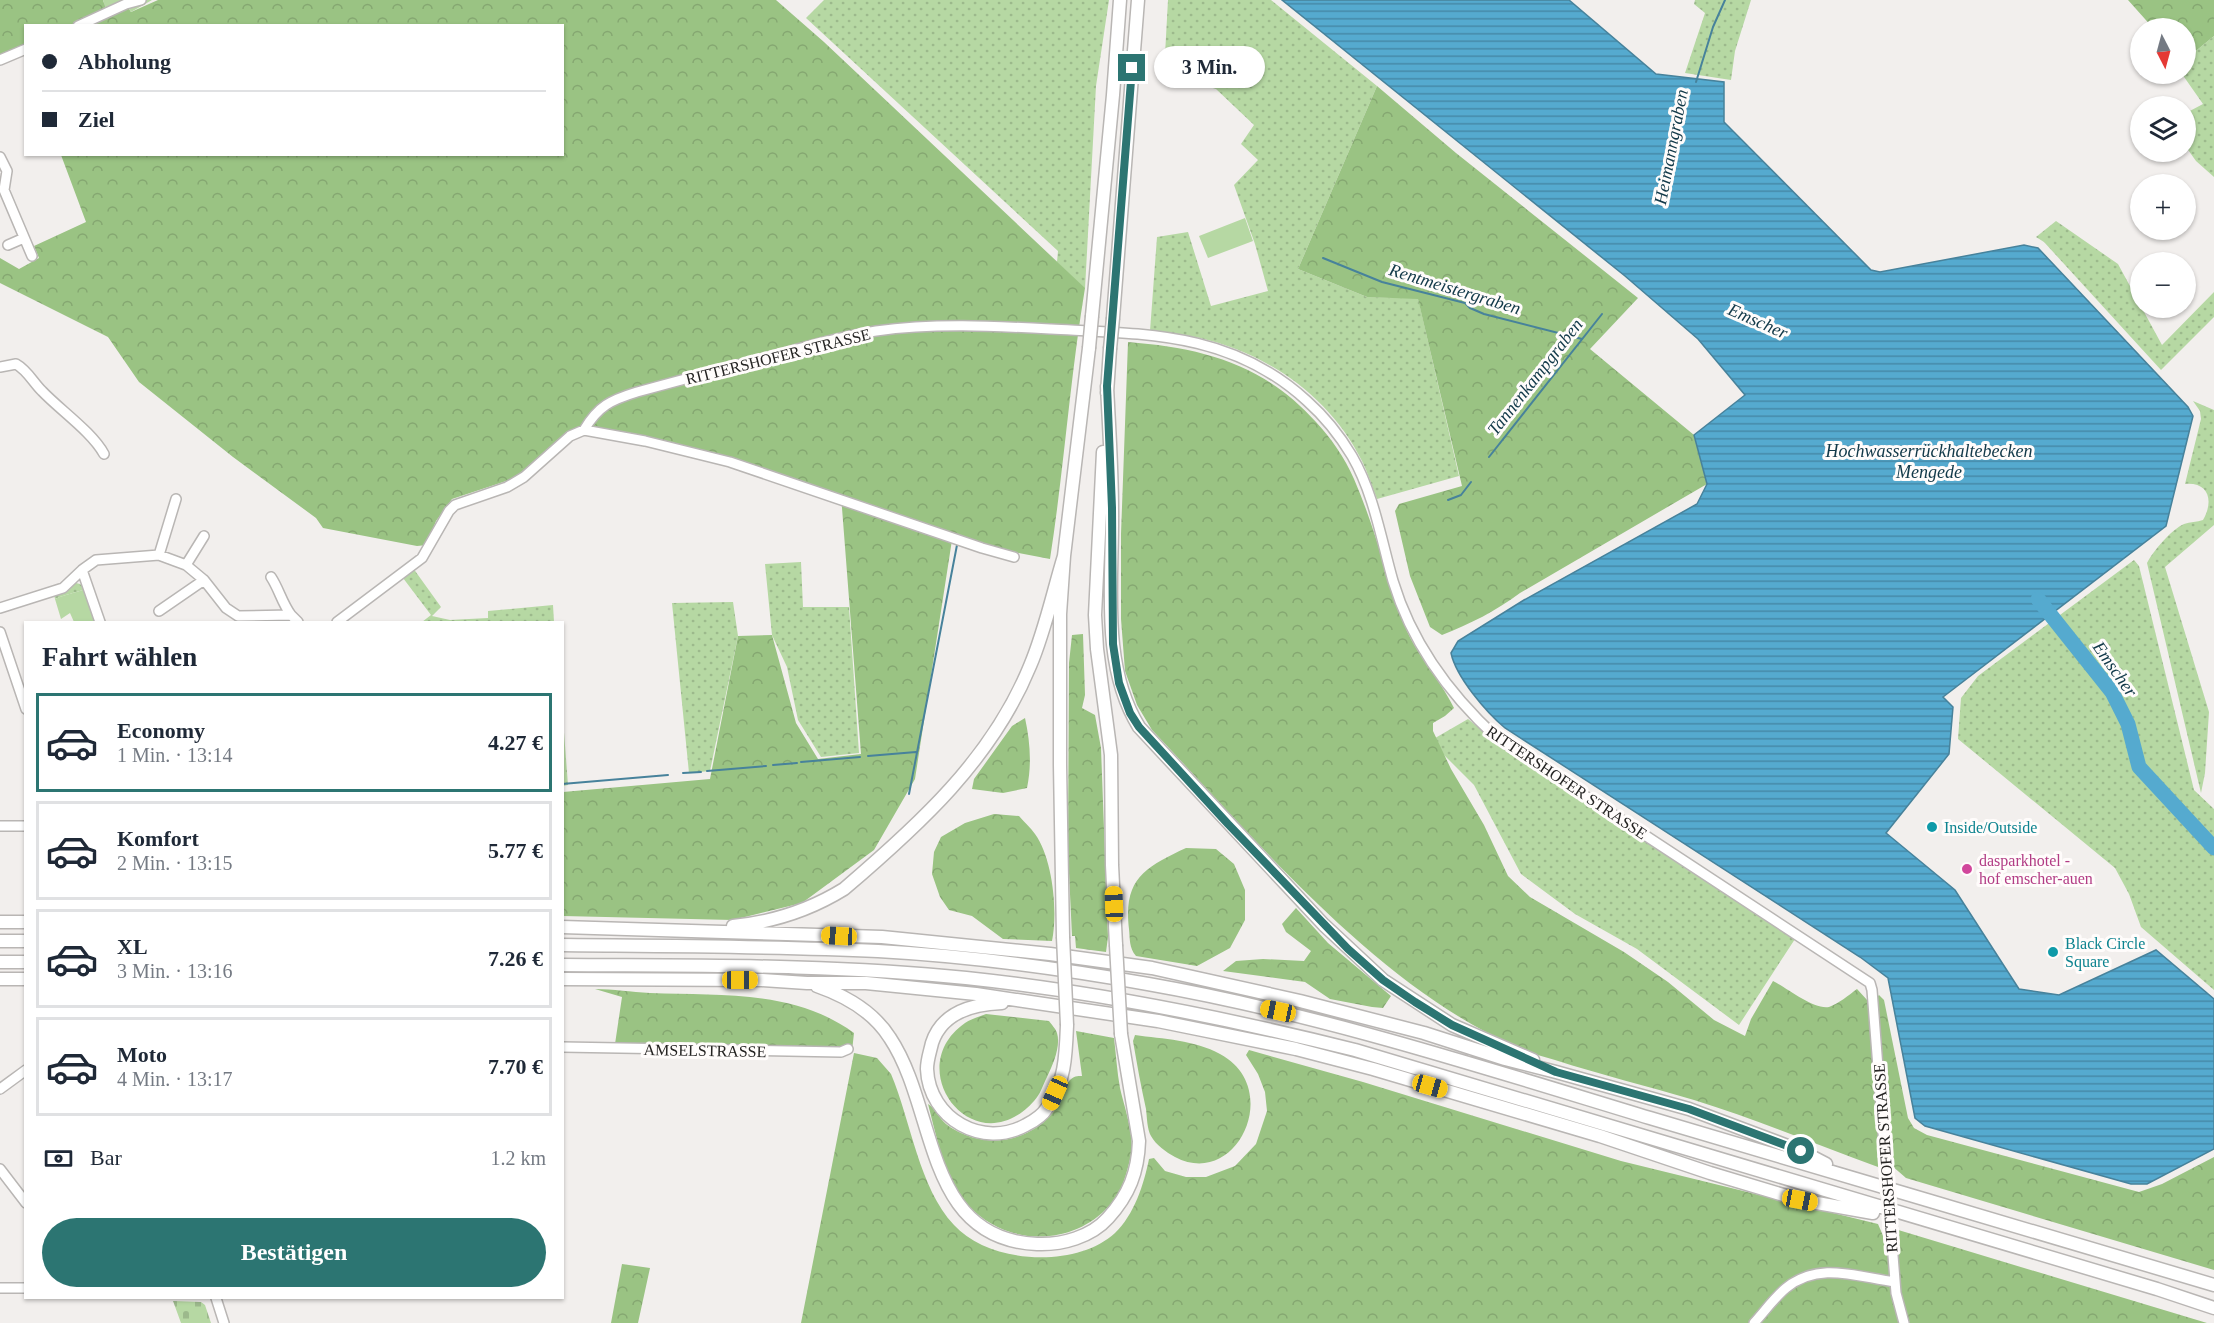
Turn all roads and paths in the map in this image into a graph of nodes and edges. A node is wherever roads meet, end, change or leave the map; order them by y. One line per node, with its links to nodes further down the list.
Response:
1 (141, 0): 4 (street)
2 (1120, 0): 18 (highway, bridge)
3 (1138, 0): 12 (highway, bridge)
4 (82, 24)
5 (24, 50): 6 (street)
6 (0, 60)
7 (0, 157): 8 (street)
8 (24, 238): 9 (street); 10 (street)
9 (8, 245)
10 (32, 256)
11 (0, 367): 14 (street)
12 (1107, 386): 48 (highway, bridge); 53 (highway)
13 (584, 430): 19 (street); 30 (street, RITTERSHOFER STRASSE); 59 (street, RITTERSHOFER STRASSE, bridge)
14 (104, 454)
15 (176, 499): 17 (street)
16 (204, 536): 20 (street)
17 (159, 555): 20 (street); 21 (street)
18 (1064, 556): 38 (highway); 49 (highway, bridge)
19 (1014, 557)
20 (186, 565): 23 (street)
21 (82, 570): 24 (street); 28 (street)
22 (271, 577): 26 (street)
23 (204, 580): 25 (street); 27 (street)
24 (0, 608)
25 (159, 611)
26 (291, 615): 27 (street); 29 (street)
27 (236, 619)
28 (100, 621)
29 (297, 621)
30 (338, 621)
31 (0, 632): 32 (street)
32 (24, 703)
33 (0, 826): 34 (street)
34 (24, 826)
35 (0, 922): 36 (highway)
36 (24, 922)
37 (564, 927): 38 (highway)
38 (657, 929): 53 (highway)
39 (0, 941): 40 (highway)
40 (24, 941)
41 (564, 945): 56 (highway)
42 (0, 962): 43 (highway)
43 (24, 962)
44 (564, 965): 58 (highway)
45 (0, 979): 46 (highway)
46 (24, 979)
47 (564, 980): 48 (highway)
48 (807, 983): 49 (highway)
49 (1057, 1005): 58 (highway)
50 (564, 1047): 51 (street, AMSELSTRASSE)
51 (848, 1049)
52 (24, 1071): 54 (street)
53 (1556, 1072): 56 (highway)
54 (0, 1089)
55 (0, 1169): 57 (street)
56 (1851, 1177): 60 (highway)
57 (24, 1200)
58 (1922, 1221): 64 (highway)
59 (1895, 1282): 66 (street); 67 (street, RITTERSHOFER STRASSE)
60 (2214, 1286)
61 (0, 1288): 62 (street)
62 (24, 1288)
63 (216, 1299): 65 (street)
64 (2214, 1308)
65 (224, 1323)
66 (1754, 1323)
67 (1904, 1323)

